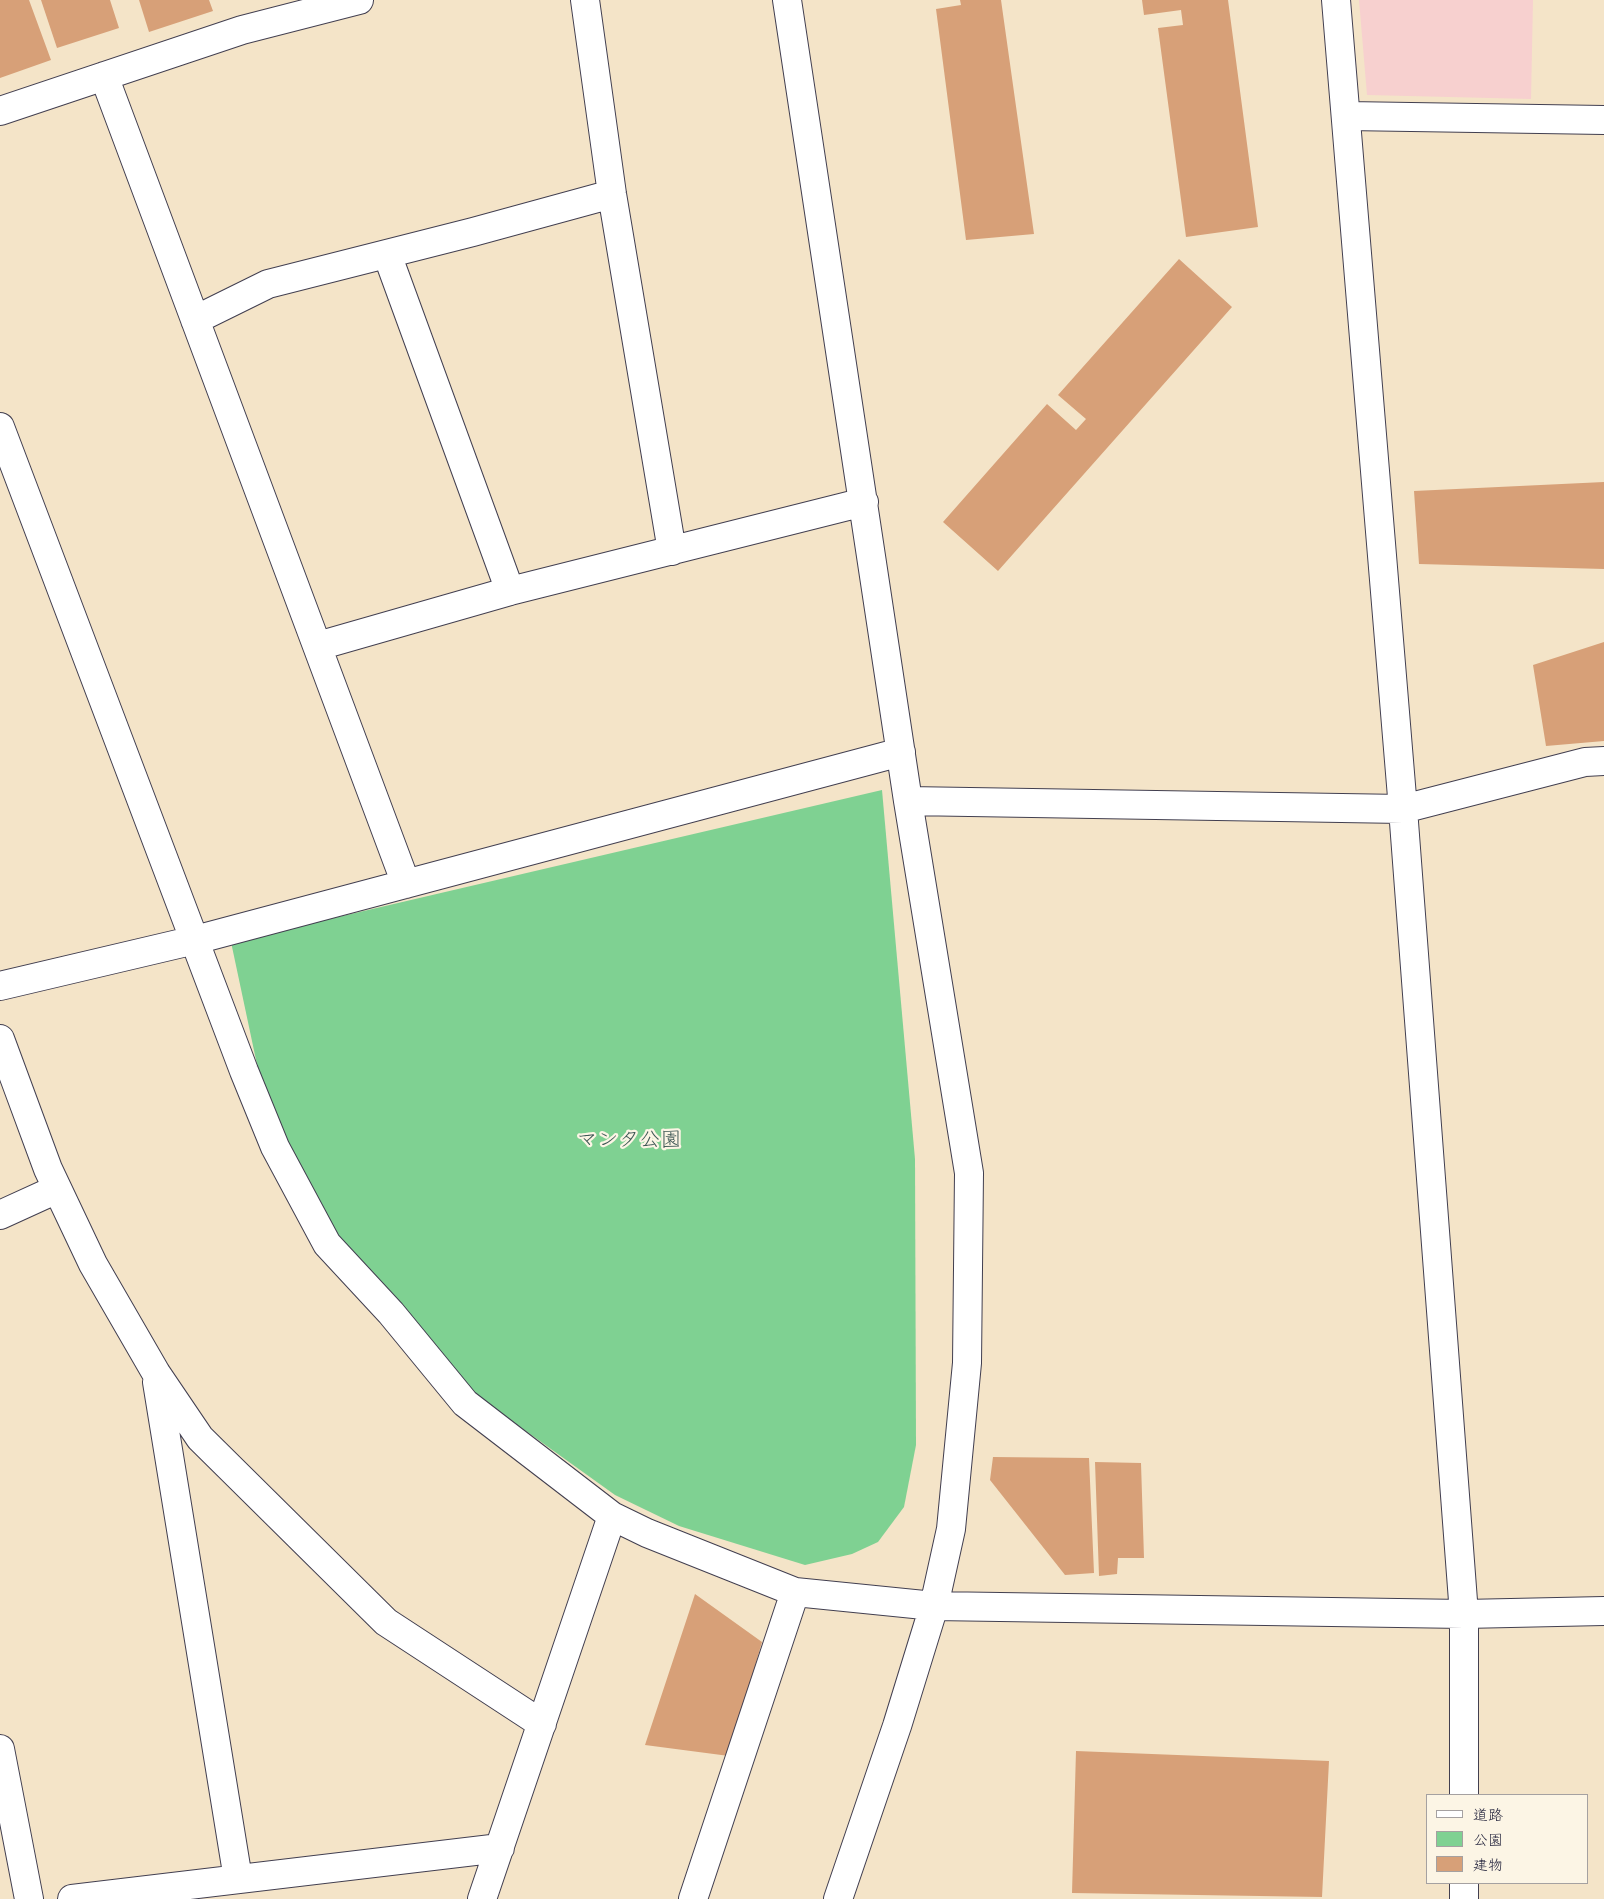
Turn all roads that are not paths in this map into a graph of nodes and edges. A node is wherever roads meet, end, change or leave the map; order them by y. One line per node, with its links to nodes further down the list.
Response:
1 (359, 0): 5 (street)
2 (585, 0): 9 (street)
3 (787, 0): 13 (street)
4 (1336, 0): 7 (street)
5 (104, 76): 6 (street); 11 (street)
6 (0, 111)
7 (1346, 116): 8 (street); 20 (street)
8 (1604, 120)
9 (612, 194): 10 (street); 14 (street)
10 (387, 254): 11 (street); 15 (street)
11 (195, 320): 16 (street)
12 (0, 427): 22 (street)
13 (864, 502): 14 (street); 17 (street)
14 (672, 551): 15 (street)
15 (510, 591): 16 (street)
16 (318, 646): 21 (street)
17 (901, 752): 19 (street); 21 (street)
18 (1604, 761): 20 (street)
19 (908, 800): 20 (street); 30 (street)
20 (1403, 809): 32 (street)
21 (406, 884): 22 (street)
22 (195, 940): 23 (street); 28 (street)
23 (0, 986)
24 (0, 1039): 25 (street)
25 (57, 1189): 26 (street); 27 (street)
26 (0, 1215)
27 (156, 1372): 33 (street); 37 (street)
28 (612, 1516): 29 (street); 33 (street)
29 (795, 1592): 30 (street); 42 (street)
30 (934, 1606): 32 (street); 43 (street)
31 (1604, 1611): 32 (street)
32 (1464, 1614): 35 (street)
33 (542, 1724): 36 (street)
34 (0, 1748): 39 (street)
35 (1464, 1794)
36 (500, 1848): 37 (street); 41 (street)
37 (238, 1879): 40 (street)
38 (1464, 1884): 44 (street)
39 (29, 1899)
40 (72, 1899)
41 (482, 1899)
42 (694, 1899)
43 (838, 1899)
44 (1464, 1899)

